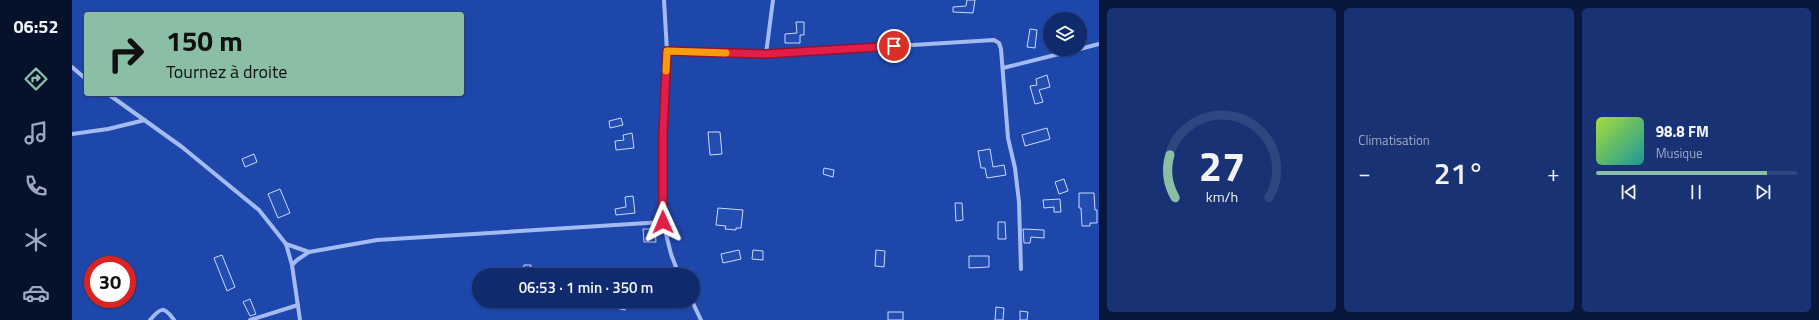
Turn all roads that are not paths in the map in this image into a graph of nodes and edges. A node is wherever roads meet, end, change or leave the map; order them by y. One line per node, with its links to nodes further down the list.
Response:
1 (664, 0): 5 (street)
2 (773, 0): 6 (street)
3 (1099, 44): 4 (street)
4 (1087, 47)
5 (667, 51): 6 (street); 14 (street)
6 (766, 54): 9 (street)
7 (1051, 56): 9 (street)
8 (72, 67): 10 (street)
9 (1002, 68): 19 (street)
10 (84, 77)
11 (111, 96): 12 (street)
12 (145, 120): 13 (street); 15 (street)
13 (72, 134)
14 (663, 222): 16 (street); 18 (street)
15 (286, 244): 16 (street); 17 (street)
16 (309, 252): 17 (street)
17 (292, 265): 20 (street)
18 (676, 268)
19 (1021, 269)
20 (298, 305): 24 (street); 25 (street)
21 (695, 308): 26 (street)
22 (150, 320): 23 (street)
23 (174, 320)
24 (250, 320)
25 (300, 320)
26 (701, 320)

